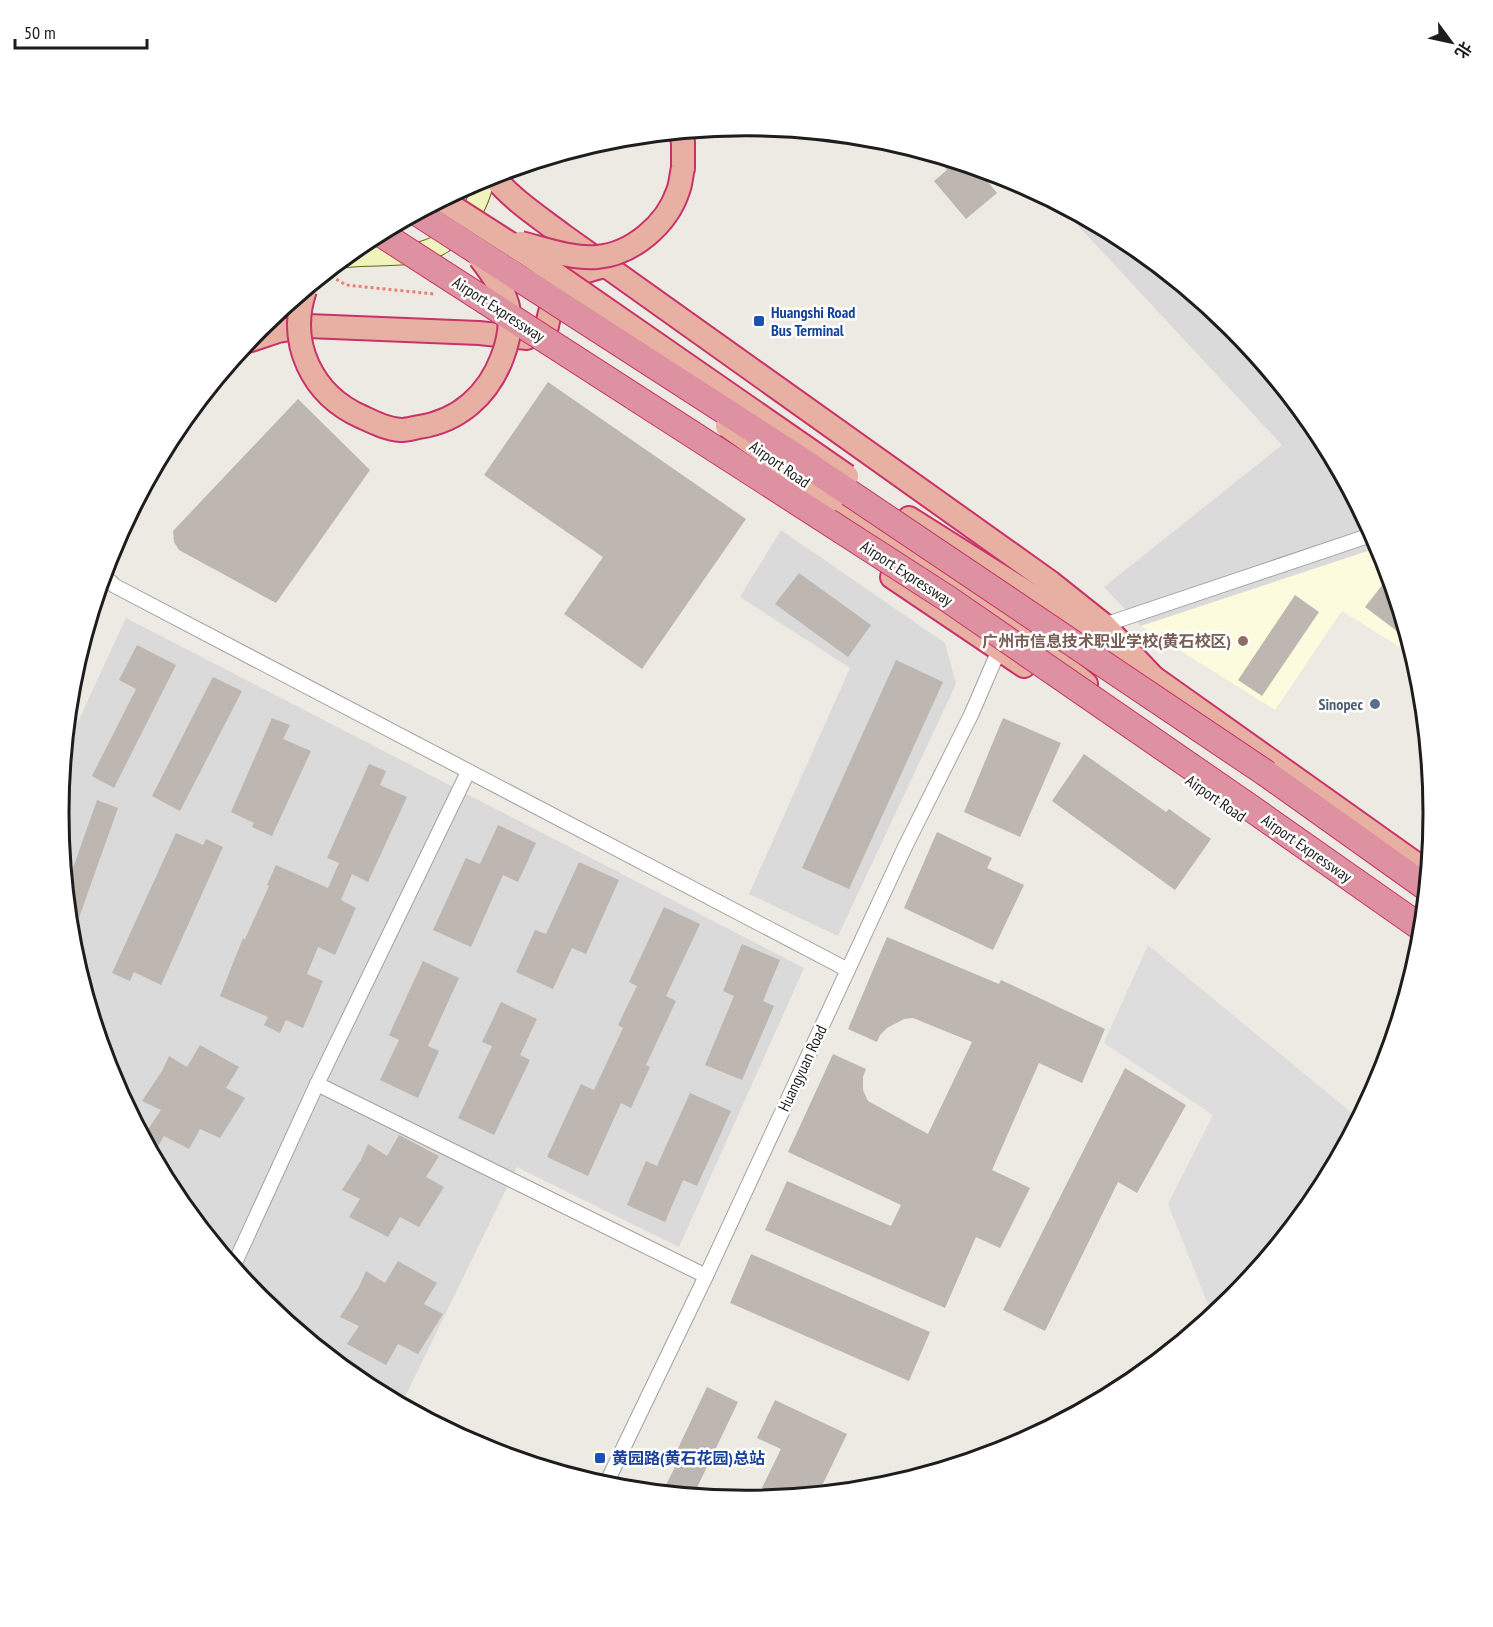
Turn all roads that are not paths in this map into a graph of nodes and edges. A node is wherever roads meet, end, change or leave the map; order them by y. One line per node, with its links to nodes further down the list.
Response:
1 (682, 139): 7 (highway, bridge)
2 (499, 183): 12 (highway, Airport Road)
3 (480, 191): 10 (main road)
4 (450, 205): 7 (highway, Airport Road, bridge)
5 (425, 218): 24 (highway, bridge)
6 (419, 221): 11 (highway, Airport Road)
7 (491, 230): 20 (highway, Airport Road, bridge)
8 (375, 247): 10 (main road)
9 (372, 249): 25 (highway, Airport Expressway, bridge)
10 (418, 253): 15 (main road)
11 (480, 258): 13 (highway, bridge); 21 (highway, Airport Road, bridge)
12 (606, 266): 15 (highway); 18 (highway, Airport Road)
13 (301, 303)
14 (266, 335): 15 (highway)
15 (552, 342): 19 (highway, Airport Road)
16 (1364, 537): 18 (street)
17 (110, 582): 22 (street)
18 (1104, 625): 20 (highway, Airport Road)
19 (999, 650): 21 (highway, Airport Road); 27 (street, Huangyuan Road)
20 (1153, 677): 23 (highway, Airport Road)
21 (1128, 736): 26 (highway, Airport Road)
22 (468, 772): 27 (street); 28 (street)
23 (1422, 868)
24 (1420, 883)
25 (1415, 923)
26 (1413, 935)
27 (848, 970): 30 (street, Huangyuan Road)
28 (317, 1084): 29 (street); 30 (street)
29 (236, 1259)
30 (706, 1276): 31 (street, Huangyuan Road)
31 (609, 1477)

